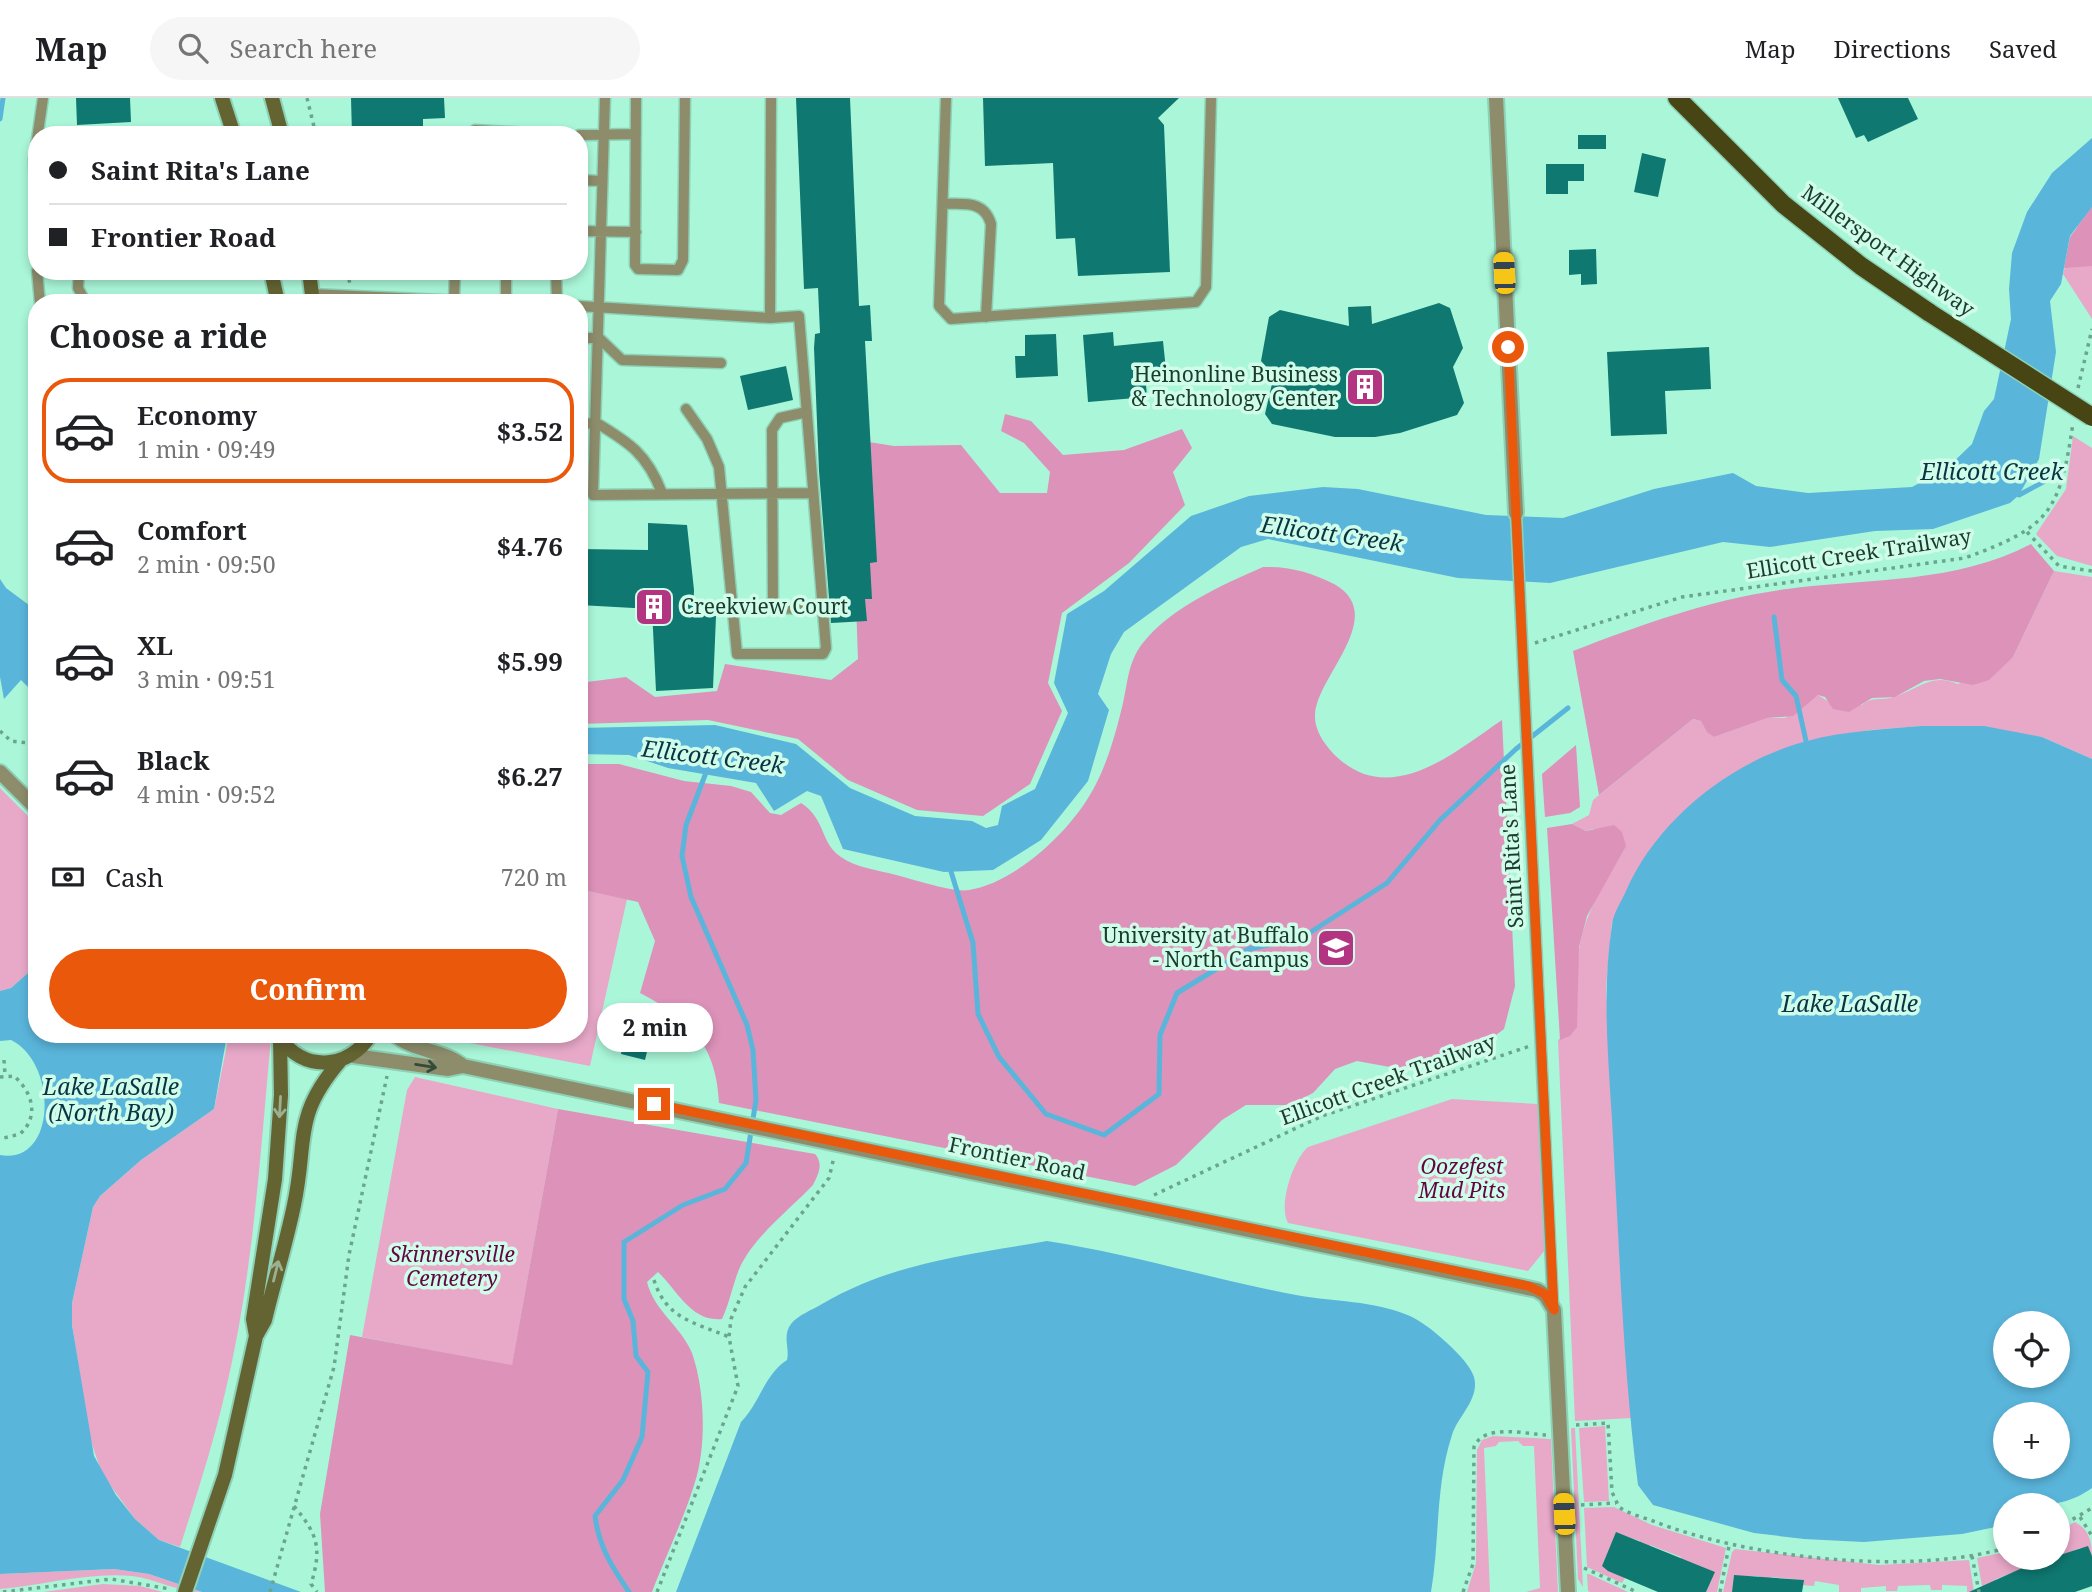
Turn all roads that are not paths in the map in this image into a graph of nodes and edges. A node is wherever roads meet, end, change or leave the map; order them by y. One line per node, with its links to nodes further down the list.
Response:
1 (43, 98): 12 (lane)
2 (222, 98): 13 (main road)
3 (272, 98): 14 (main road)
4 (605, 98): 17 (lane)
5 (636, 98): 15 (lane)
6 (685, 98): 23 (lane)
7 (771, 98): 27 (lane)
8 (946, 98): 20 (lane)
9 (1211, 98): 26 (lane)
10 (1496, 98): 40 (street, Saint Rita's Lane)
11 (1677, 98): 33 (main road, Millersport Highway, bridge)
12 (39, 126)
13 (231, 126)
14 (280, 126)
15 (636, 134): 17 (lane); 23 (lane)
16 (588, 135): 17 (lane)
17 (603, 136): 19 (lane)
18 (588, 180): 19 (lane)
19 (603, 181): 21 (lane)
20 (943, 204): 26 (lane); 26 (lane)
21 (602, 230): 22 (lane); 23 (lane); 25 (lane)
22 (588, 231)
23 (636, 232)
24 (588, 306): 25 (lane)
25 (600, 307): 27 (lane); 29 (lane)
26 (986, 317)
27 (770, 318): 32 (lane)
28 (588, 338): 29 (lane)
29 (599, 338): 30 (lane); 34 (lane)
30 (721, 363)
31 (686, 408): 36 (lane)
32 (807, 412): 37 (lane); 39 (lane)
33 (2083, 416)
34 (595, 422): 35 (lane); 38 (lane); 38 (lane)
35 (588, 424)
36 (722, 492): 37 (lane); 38 (lane); 41 (lane)
37 (772, 492): 39 (lane); 42 (lane)
38 (662, 493)
39 (813, 493): 43 (lane)
40 (1516, 513): 52 (lane, Saint Rita's Lane)
41 (732, 606): 42 (lane); 43 (lane)
42 (773, 608): 43 (lane)
43 (822, 610)
44 (0, 772): 45 (street)
45 (28, 800)
46 (280, 1043): 53 (main road, one-way to 53)
47 (286, 1043): 50 (main road)
48 (362, 1043): 50 (main road)
49 (410, 1043): 51 (street, Frontier Road)
50 (347, 1058): 51 (street, Frontier Road, one-way to 51); 53 (main road, one-way to 50)
51 (463, 1066): 52 (street, Frontier Road)
52 (1554, 1310): 55 (street, Saint Rita's Lane)
53 (256, 1336): 54 (main road)
54 (184, 1592)
55 (1568, 1592)

